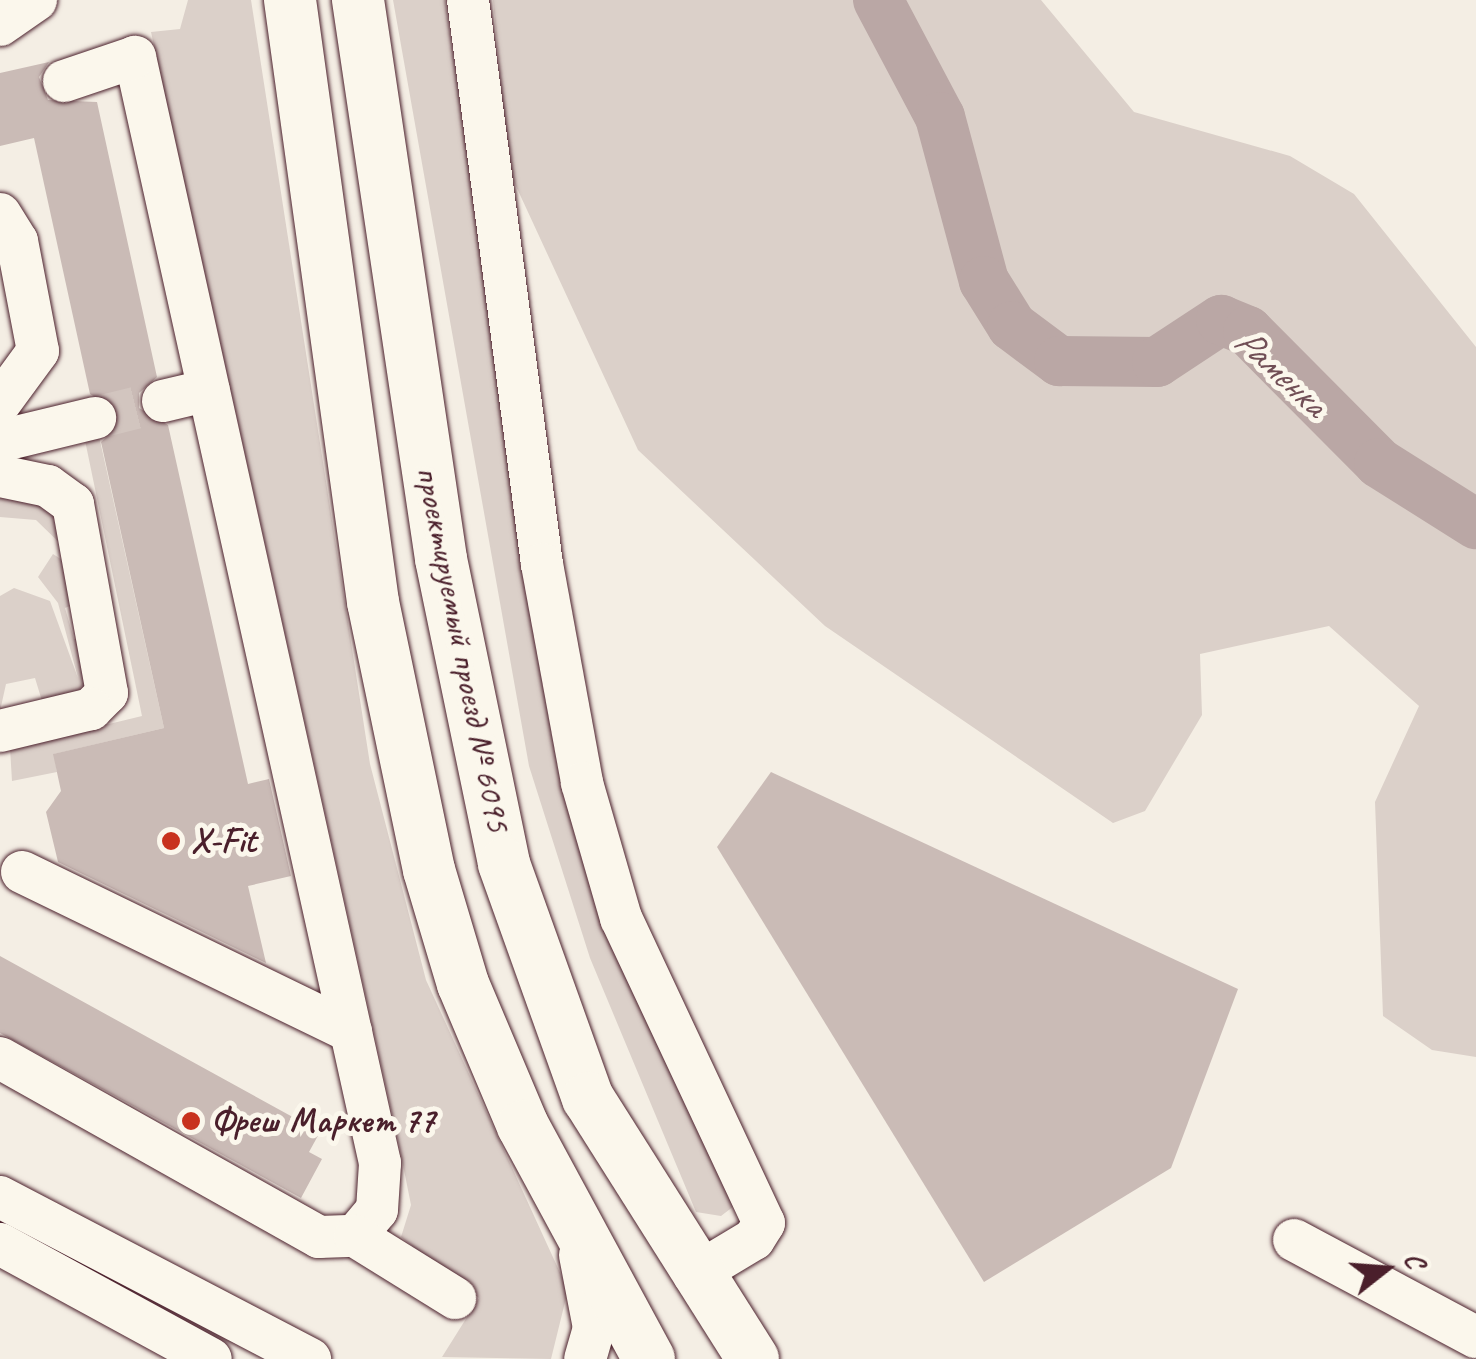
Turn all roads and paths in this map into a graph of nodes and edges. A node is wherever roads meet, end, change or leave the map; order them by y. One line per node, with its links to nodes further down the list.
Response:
1 (36, 0): 5 (street)
2 (290, 0): 19 (main road, проектируемый проезд № 6095)
3 (358, 0): 23 (main road, проектируемый проезд № 6095)
4 (468, 0): 23 (street)
5 (0, 25)
6 (64, 81): 8 (street)
7 (0, 214): 10 (street)
8 (209, 390): 9 (street); 16 (street)
9 (162, 401)
10 (0, 403)
11 (96, 418): 12 (street)
12 (0, 441)
13 (0, 476): 14 (street)
14 (0, 731)
15 (22, 872): 16 (street)
16 (351, 1032): 20 (street)
17 (0, 1058): 20 (street)
18 (0, 1196): 27 (street)
19 (574, 1235): 28 (street); 29 (main road, проектируемый проезд № 6095)
20 (355, 1236): 24 (street)
21 (1294, 1240): 25 (street)
22 (0, 1244): 26 (street)
23 (694, 1275): 30 (main road, проектируемый проезд № 6095)
24 (455, 1298)
25 (1476, 1337)
26 (212, 1359)
27 (310, 1359)
28 (585, 1359)
29 (648, 1359)
30 (753, 1359)

